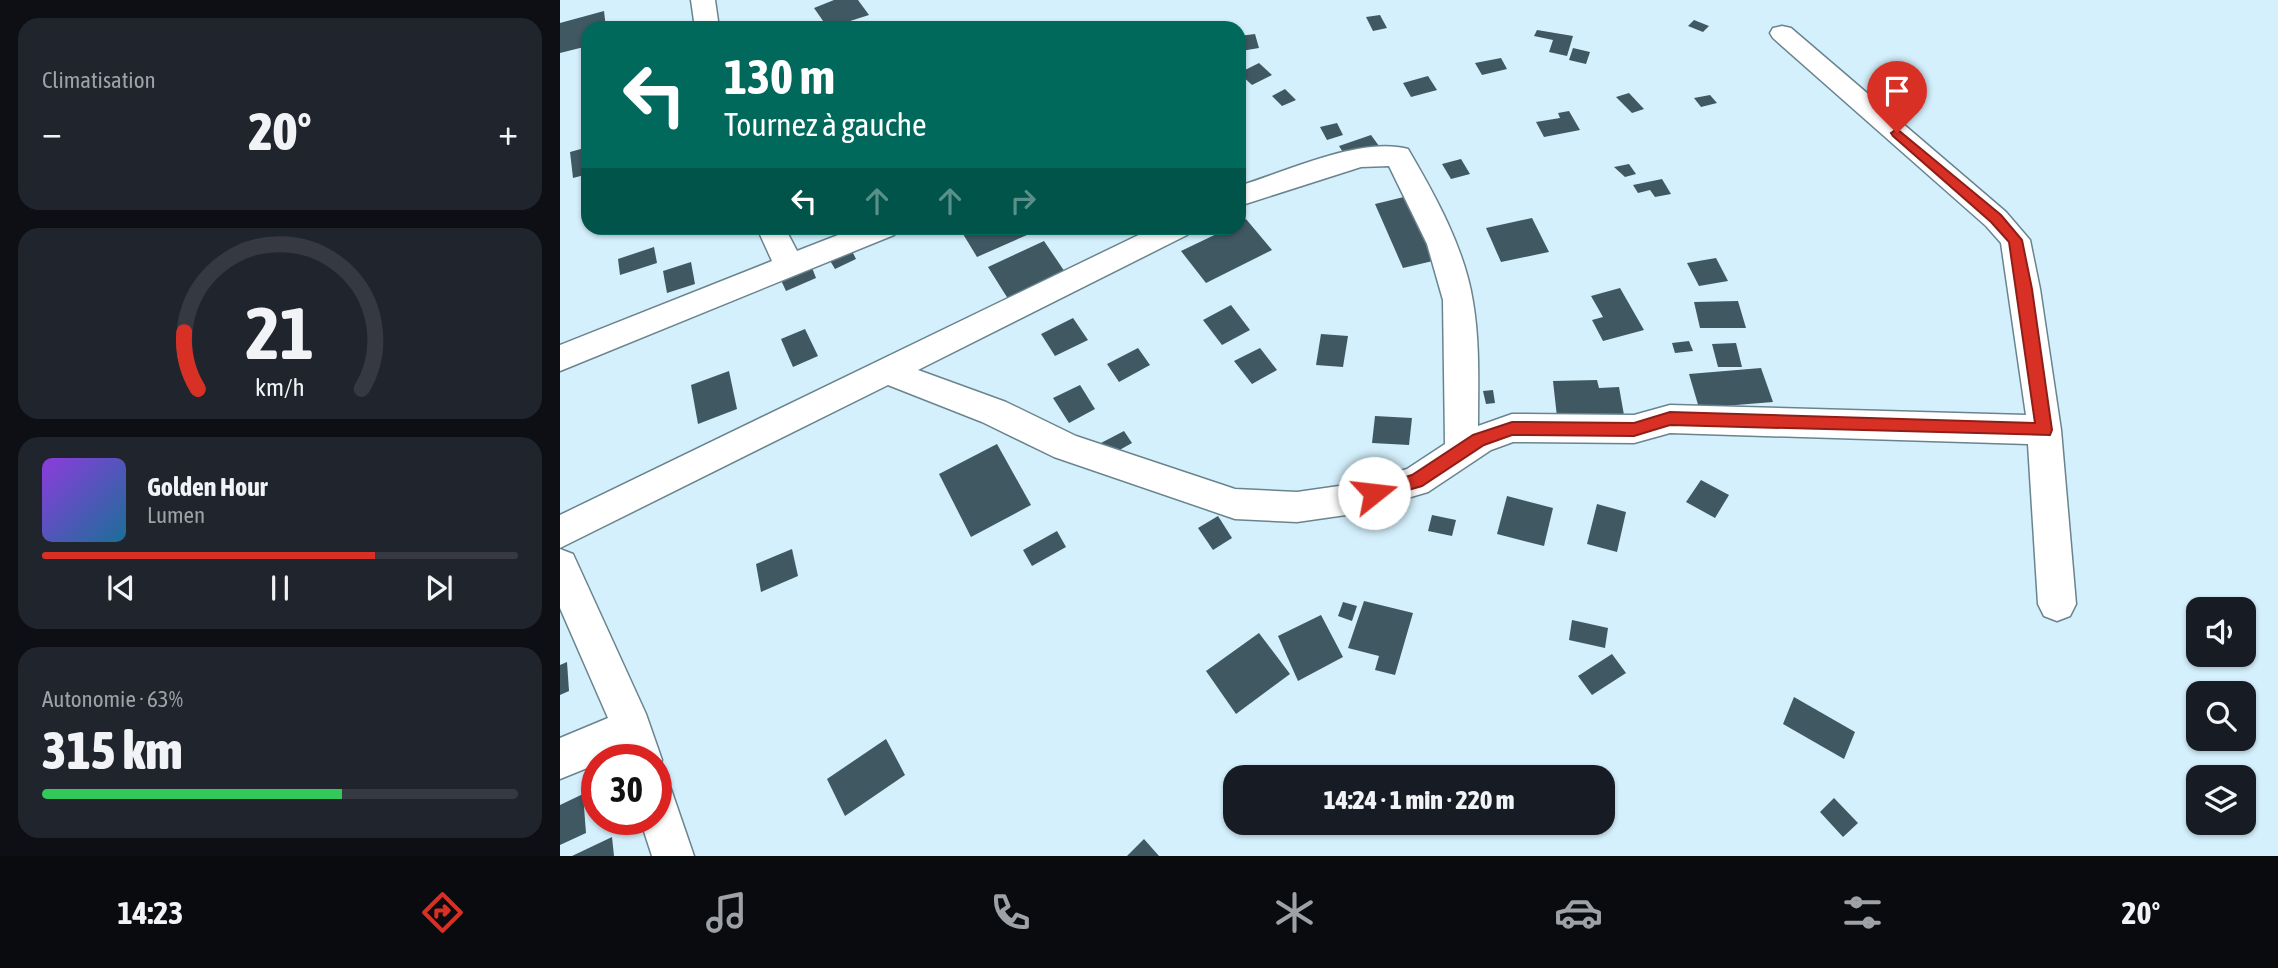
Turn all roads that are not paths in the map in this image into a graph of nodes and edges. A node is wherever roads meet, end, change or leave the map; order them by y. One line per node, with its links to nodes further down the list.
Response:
1 (703, 0): 2 (street)
2 (706, 21)
3 (1782, 33): 11 (street)
4 (1246, 194): 12 (street)
5 (774, 235): 8 (street)
6 (867, 235): 8 (street)
7 (1163, 235): 10 (street)
8 (789, 267): 9 (street)
9 (560, 358)
10 (885, 371): 12 (street); 13 (street)
11 (2044, 430): 12 (street); 15 (street)
12 (1462, 452)
13 (560, 533)
14 (560, 566): 16 (street)
15 (2057, 604)
16 (637, 744)
17 (581, 755): 18 (street)
18 (560, 759)
19 (666, 835): 20 (street)
20 (673, 856)

